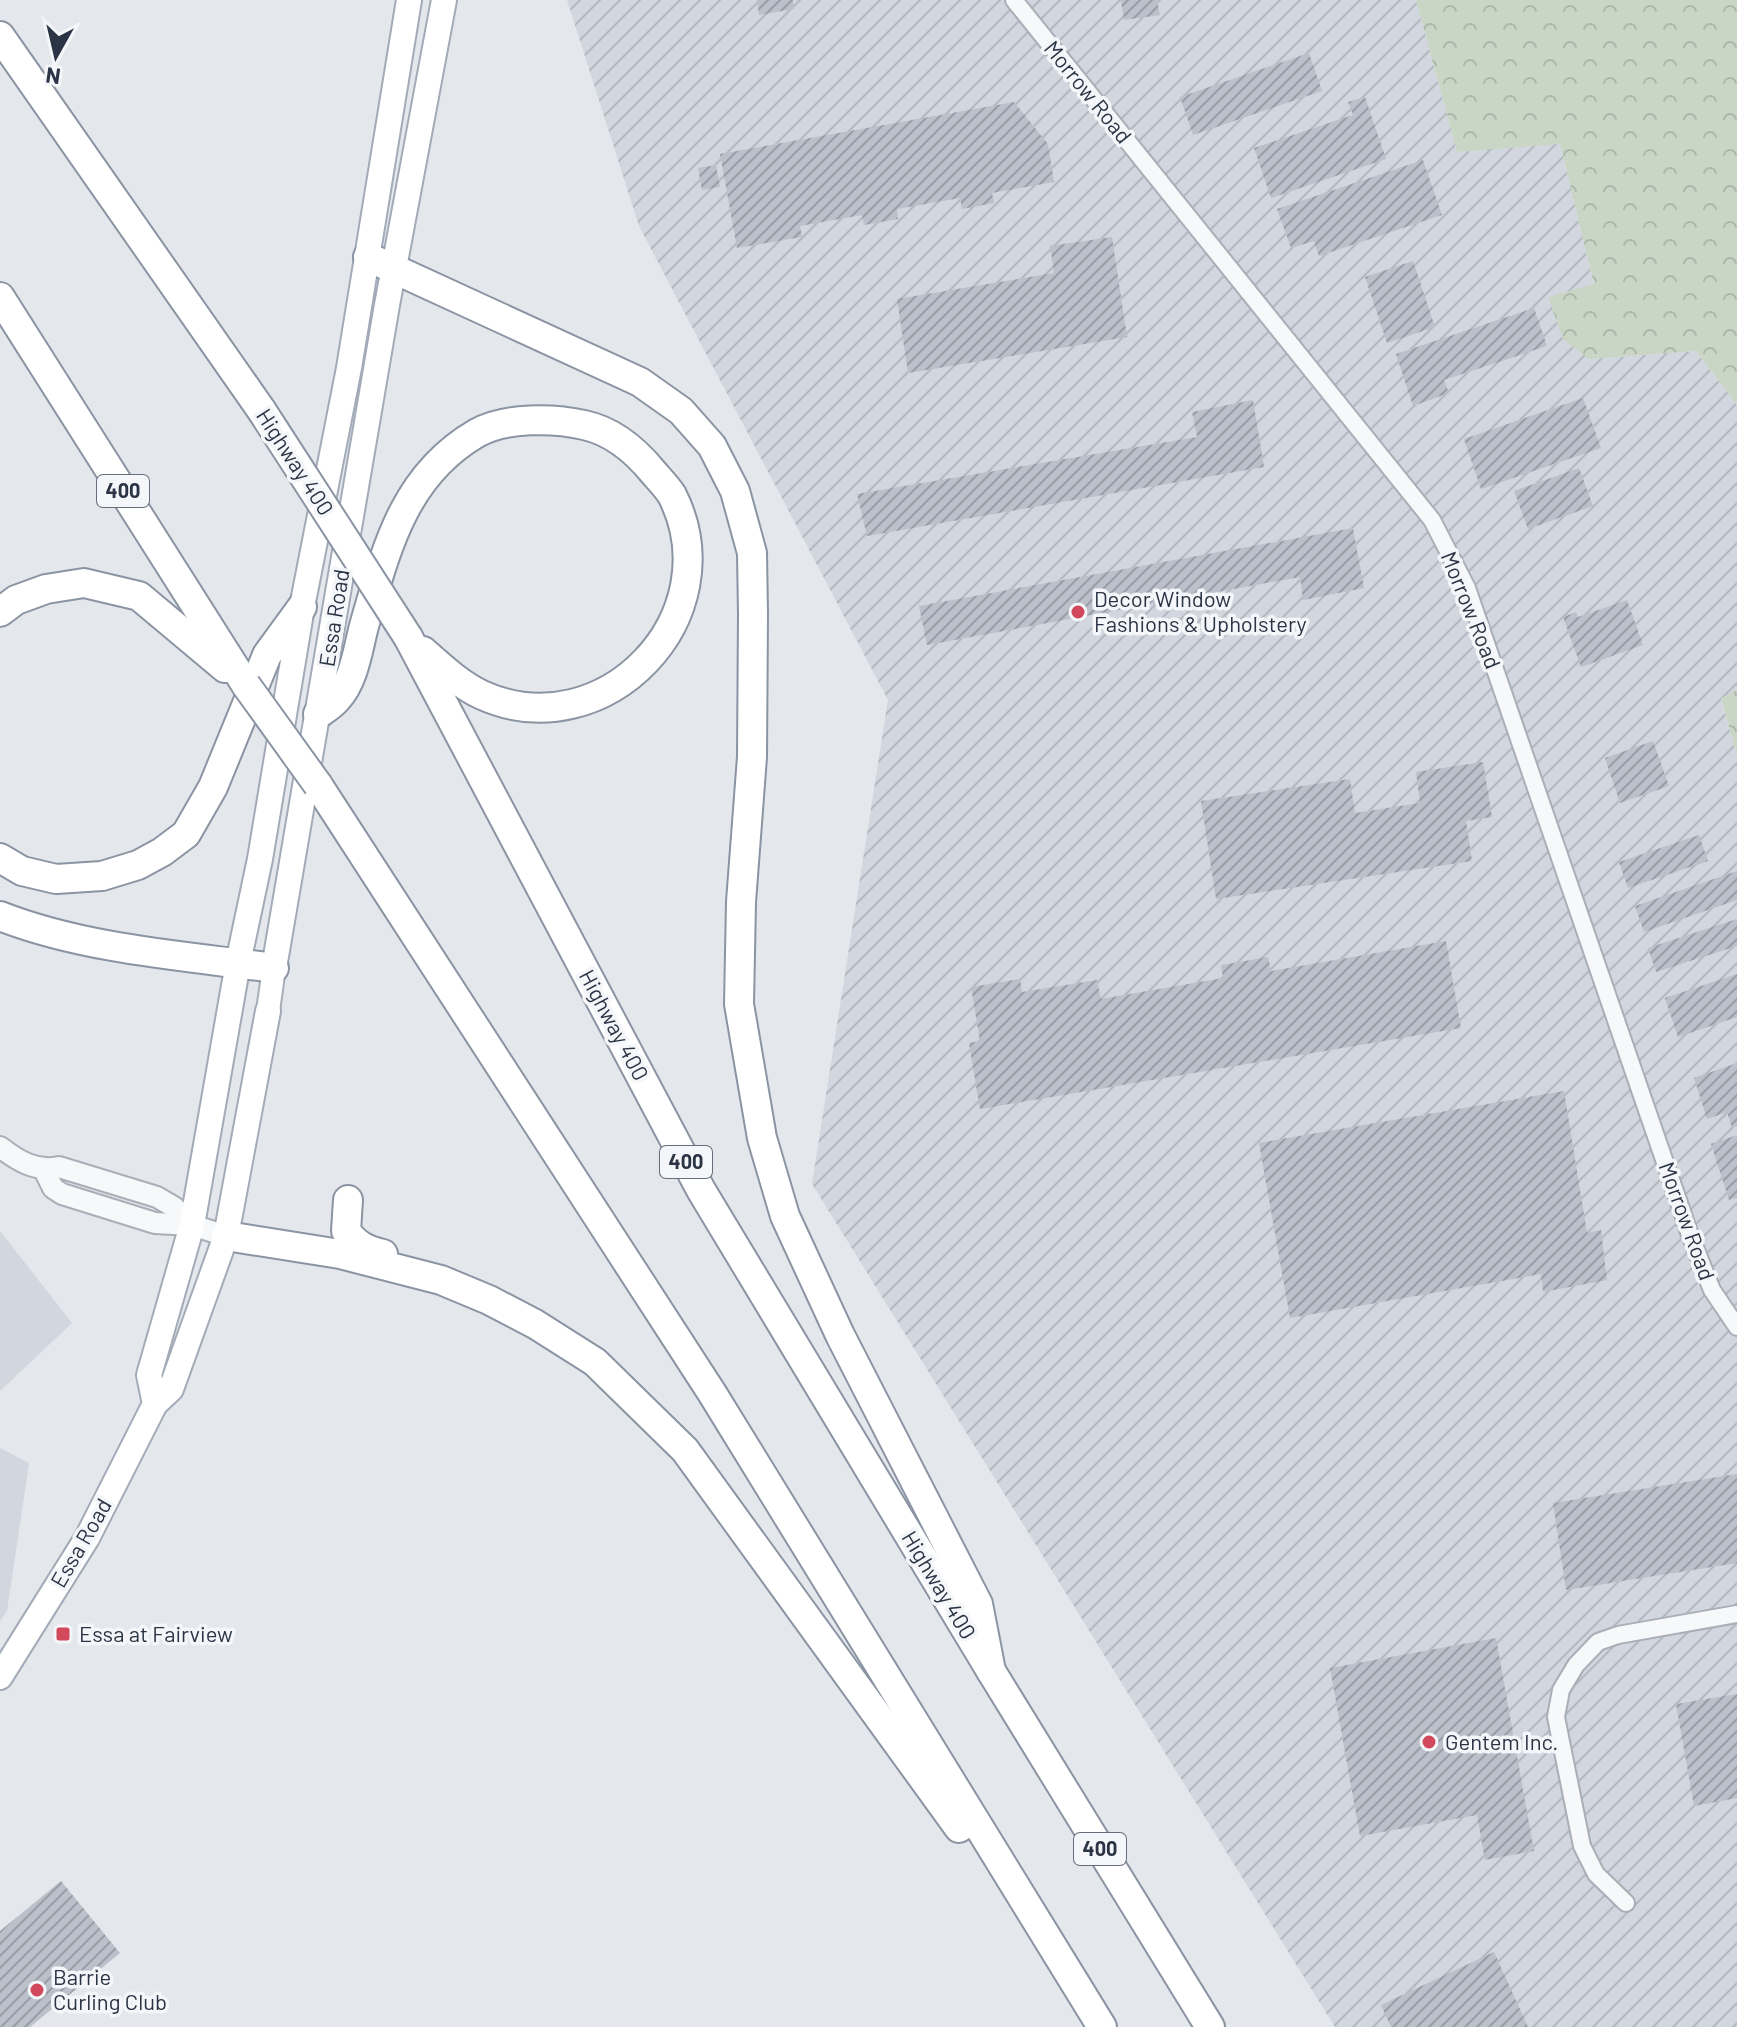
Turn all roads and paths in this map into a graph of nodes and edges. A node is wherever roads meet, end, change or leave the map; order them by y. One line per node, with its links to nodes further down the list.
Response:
1 (409, 0): 5 (main road, Essa Road)
2 (444, 0): 5 (main road, Essa Road)
3 (1014, 0): 22 (street, Morrow Road)
4 (0, 36): 9 (highway, Highway 400 / 400, bridge)
5 (380, 263): 7 (main road, Essa Road); 11 (main road, Essa Road); 25 (highway)
6 (0, 297): 10 (highway, 400)
7 (302, 607): 12 (highway); 14 (main road, Essa Road)
8 (0, 612): 10 (highway)
9 (408, 637): 11 (highway); 25 (highway, Highway 400 / 400)
10 (246, 685): 28 (highway, 400, bridge)
11 (318, 714): 15 (main road, Essa Road)
12 (0, 858)
13 (0, 916): 14 (highway)
14 (238, 963): 15 (highway); 19 (main road, Essa Road)
15 (274, 968): 16 (main road, Essa Road)
16 (268, 1011): 20 (main road, Essa Road)
17 (0, 1147): 19 (street)
18 (348, 1200): 21 (highway)
19 (192, 1225): 20 (street); 23 (main road, Essa Road)
20 (226, 1236): 21 (highway); 23 (main road, Essa Road)
21 (441, 1280): 28 (highway)
22 (1737, 1327)
23 (155, 1404): 26 (main road, Essa Road)
24 (1737, 1614): 27 (street)
25 (991, 1671): 30 (highway, Highway 400 / 400)
26 (0, 1677)
27 (1626, 1903)
28 (1052, 1949): 29 (highway, 400)
29 (1102, 2027)
30 (1210, 2027)

